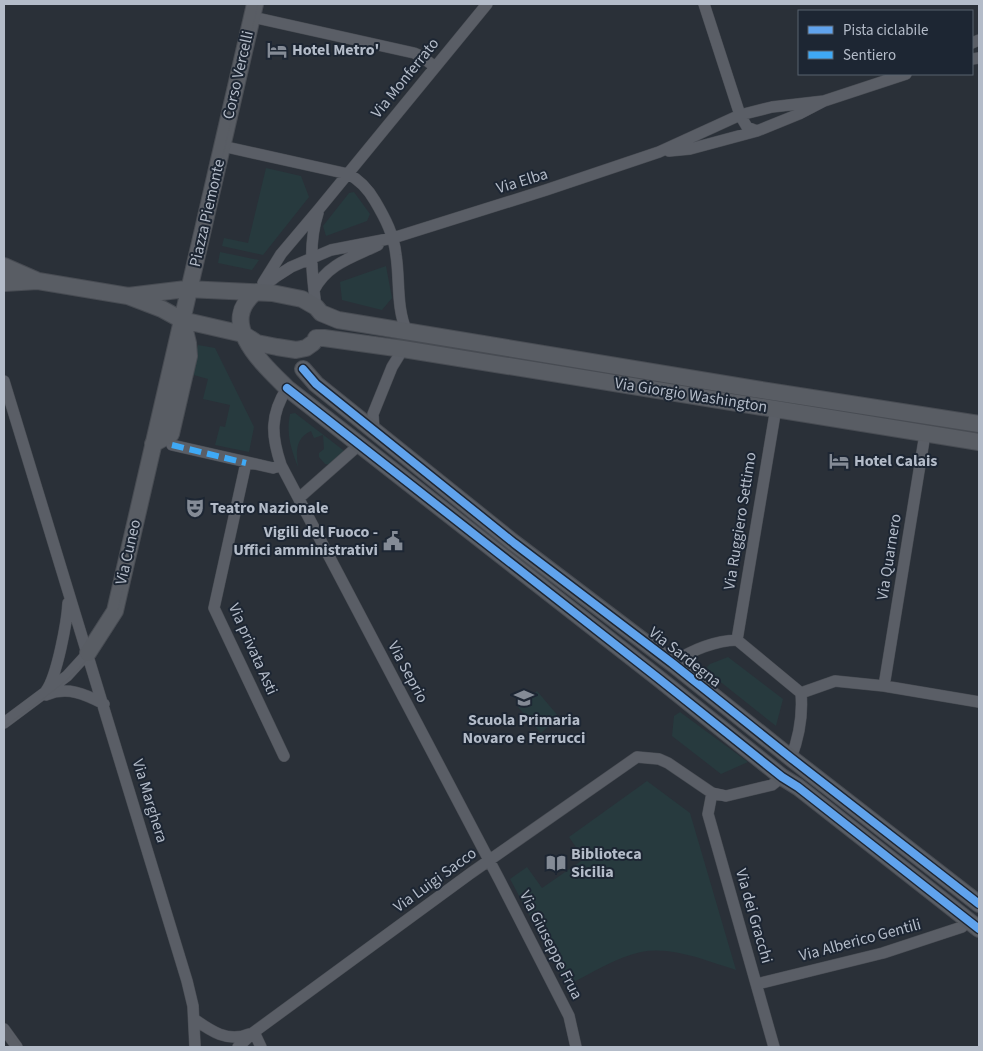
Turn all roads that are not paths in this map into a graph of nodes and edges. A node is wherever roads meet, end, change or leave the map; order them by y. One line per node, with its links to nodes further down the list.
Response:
1 (487, 4): 4 (street, Via Monferrato)
2 (704, 4): 7 (street)
3 (253, 10): 4 (street); 9 (main road, Corso Vercelli)
4 (435, 67): 11 (street, Via Monferrato)
5 (903, 75): 6 (street, Via Elba)
6 (824, 101): 7 (street, Via Elba); 8 (street, Via Elba)
7 (740, 115): 8 (street); 10 (street, Via Elba)
8 (757, 131): 10 (street, Via Elba)
9 (222, 146): 11 (street, Piazza Piemonte); 18 (main road, Piazza Piemonte)
10 (660, 152): 13 (street, Via Elba)
11 (348, 174): 12 (street); 13 (street, Piazza Piemonte)
12 (319, 209): 14 (street); 20 (street)
13 (393, 238): 14 (street); 19 (street); 24 (street, Piazza Piemonte)
14 (312, 258): 19 (street); 20 (street)
15 (4, 266): 16 (main road)
16 (38, 281): 17 (main road); 21 (main road)
17 (4, 283)
18 (189, 289): 20 (main road, Piazza Piemonte); 21 (main road); 23 (main road, Piazza Piemonte)
19 (314, 290): 22 (street)
20 (256, 292): 22 (main road, Piazza Piemonte); 25 (main road)
21 (128, 296): 23 (main road)
22 (319, 310): 24 (main road, Piazza Piemonte); 26 (main road)
23 (182, 320): 25 (main road); 39 (main road, Piazza Piemonte)
24 (407, 332): 31 (main road, Via Giorgio Washington)
25 (243, 334): 26 (main road); 30 (main road)
26 (315, 341): 27 (main road); 28 (main road)
27 (403, 349): 31 (main road, Via Giorgio Washington); 34 (street)
28 (303, 369): 30 (main road); 34 (main road)
29 (4, 381): 43 (street, Via Marghera)
30 (287, 388): 38 (main road); 41 (street)
31 (777, 400): 32 (main road, Via Giorgio Washington); 35 (main road, Via Giorgio Washington); 44 (street, Via Ruggiero Settimo)
32 (928, 416): 33 (main road, Via Giorgio Washington); 35 (main road)
33 (979, 424)
34 (374, 431): 46 (main road, Via Sardegna)
35 (925, 434): 36 (main road, Via Giorgio Washington); 48 (street, Via Quarnero)
36 (979, 442)
37 (172, 445): 40 (street)
38 (359, 445): 42 (street); 47 (main road, Via Sardegna)
39 (152, 449): 45 (main road, Via Cuneo)
40 (246, 463): 41 (street); 54 (street, Via privata Asti)
41 (281, 465): 42 (street)
42 (299, 498): 58 (street, Via Seprio)
43 (68, 594): 45 (street, Via Marghera); 50 (street, Via Marghera)
44 (737, 640): 46 (street); 49 (street)
45 (88, 653): 50 (street); 52 (street, Via Marghera)
46 (672, 663): 47 (main road); 55 (main road, Via Sardegna)
47 (658, 678): 56 (main road, Via Sardegna)
48 (884, 686): 49 (street); 51 (street)
49 (801, 692): 55 (street)
50 (42, 696): 52 (street); 53 (street)
51 (979, 702)
52 (104, 704): 62 (street, Via Marghera)
53 (4, 723)
54 (284, 756)
55 (791, 758): 56 (main road); 59 (main road, Via Sardegna)
56 (782, 777): 57 (street); 60 (main road, Via Sardegna)
57 (712, 793): 58 (street, Via Luigi Sacco); 61 (street, Via dei Gracchi)
58 (489, 861): 64 (street, Via Luigi Sacco); 69 (street, Via Giuseppe Frua)
59 (979, 905): 60 (main road)
60 (974, 924): 61 (street, Via Alberico Gentili)
61 (757, 984): 70 (street, Via dei Gracchi)
62 (194, 1018): 64 (street); 66 (street, Via Marghera)
63 (4, 1029): 65 (street)
64 (254, 1032): 67 (street, Via Luigi Sacco); 68 (street)
65 (17, 1047)
66 (195, 1047)
67 (238, 1047)
68 (261, 1047)
69 (576, 1047)
70 (774, 1047)

